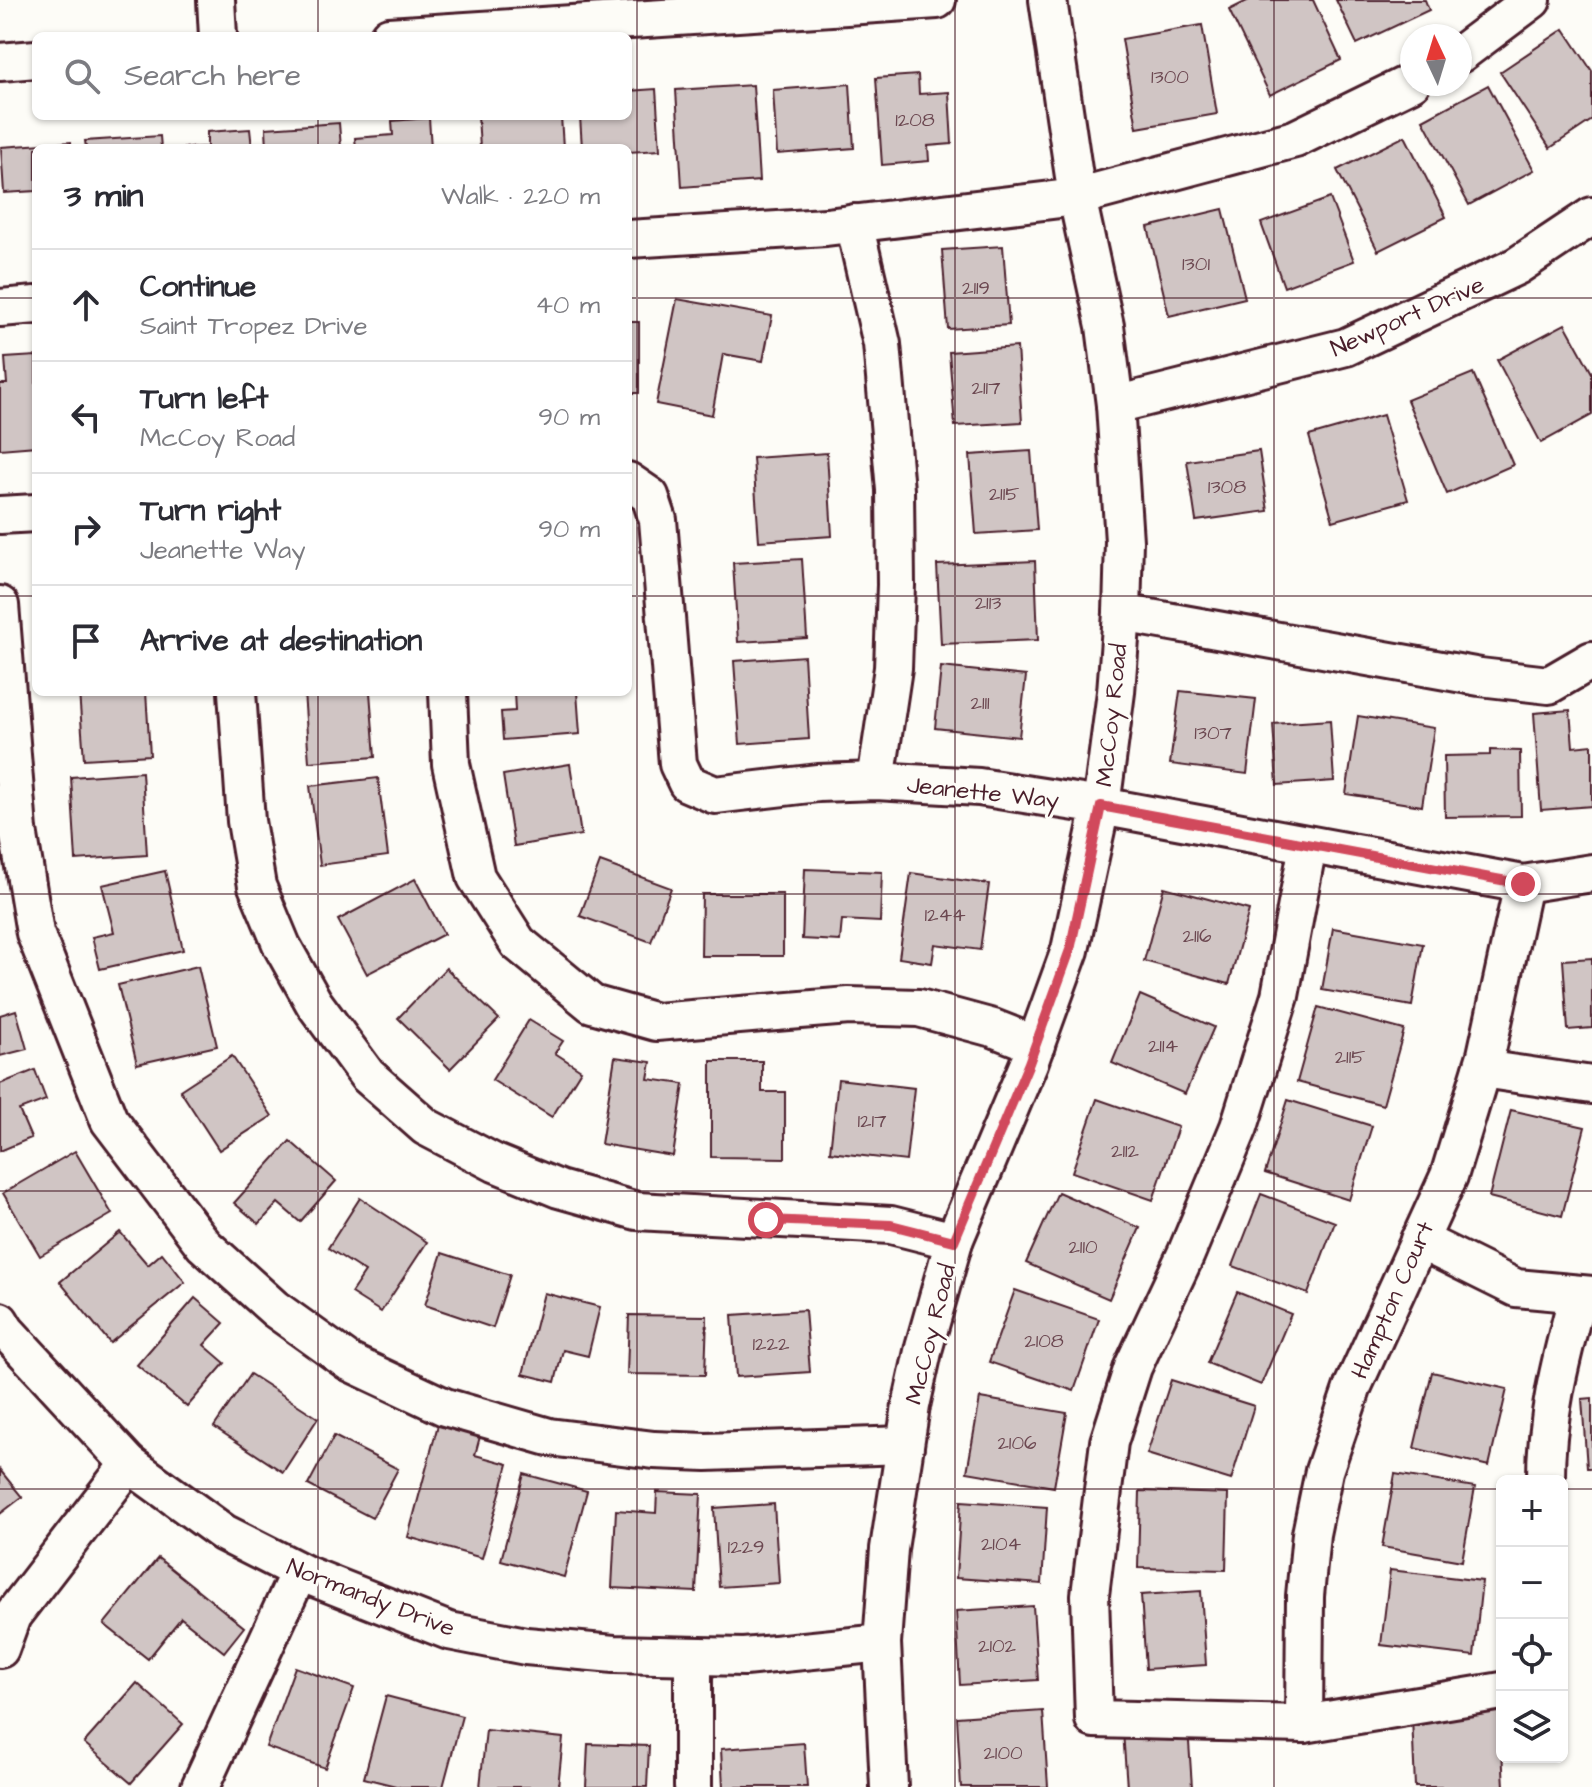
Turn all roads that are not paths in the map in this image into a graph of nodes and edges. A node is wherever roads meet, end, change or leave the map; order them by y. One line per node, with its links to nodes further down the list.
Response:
1 (216, 0): 6 (street)
2 (937, 0): 5 (street)
3 (1048, 0): 12 (street, McCoy Road)
4 (1532, 0): 8 (street)
5 (445, 16): 7 (street)
6 (218, 32)
7 (400, 32)
8 (1472, 45)
9 (32, 59): 10 (street)
10 (0, 62)
11 (1400, 88): 12 (street)
12 (1077, 197): 14 (street); 18 (street, McCoy Road)
13 (1592, 216): 18 (street, Newport Drive)
14 (854, 223): 15 (street); 27 (street)
15 (632, 239)
16 (32, 305): 17 (street)
17 (0, 308)
18 (1115, 405): 23 (street, McCoy Road)
19 (632, 484): 27 (street, Jeanette Way)
20 (32, 513): 21 (street)
21 (0, 515)
22 (0, 605): 39 (street)
23 (1122, 613): 24 (street); 28 (street, McCoy Road)
24 (1592, 660)
25 (237, 696): 36 (street)
26 (448, 696): 32 (street)
27 (876, 781): 28 (street, Jeanette Way)
28 (1101, 806): 29 (street, Jeanette Way); 32 (street, McCoy Road)
29 (1308, 845): 31 (street, Jeanette Way); 47 (street)
30 (1592, 873): 31 (street, Jeanette Way)
31 (1523, 884): 33 (street, Hampton Court)
32 (1036, 1045): 36 (street, McCoy Road)
33 (1482, 1069): 34 (street); 35 (street, Hampton Court)
34 (1592, 1085)
35 (1419, 1240): 37 (street); 47 (street, Hampton Court)
36 (954, 1241): 39 (street, McCoy Road)
37 (1585, 1294): 41 (street)
38 (0, 1321): 40 (street, Normandy Drive)
39 (905, 1445): 44 (street, McCoy Road)
40 (129, 1464): 42 (street, Normandy Drive); 43 (street)
41 (1546, 1475)
42 (299, 1572): 45 (street, Normandy Drive); 48 (street)
43 (1, 1642)
44 (882, 1643): 45 (street, Normandy Drive); 50 (street, McCoy Road)
45 (693, 1656): 49 (street)
46 (1496, 1692): 47 (street)
47 (1304, 1724)
48 (200, 1787)
49 (693, 1787)
50 (889, 1787)

